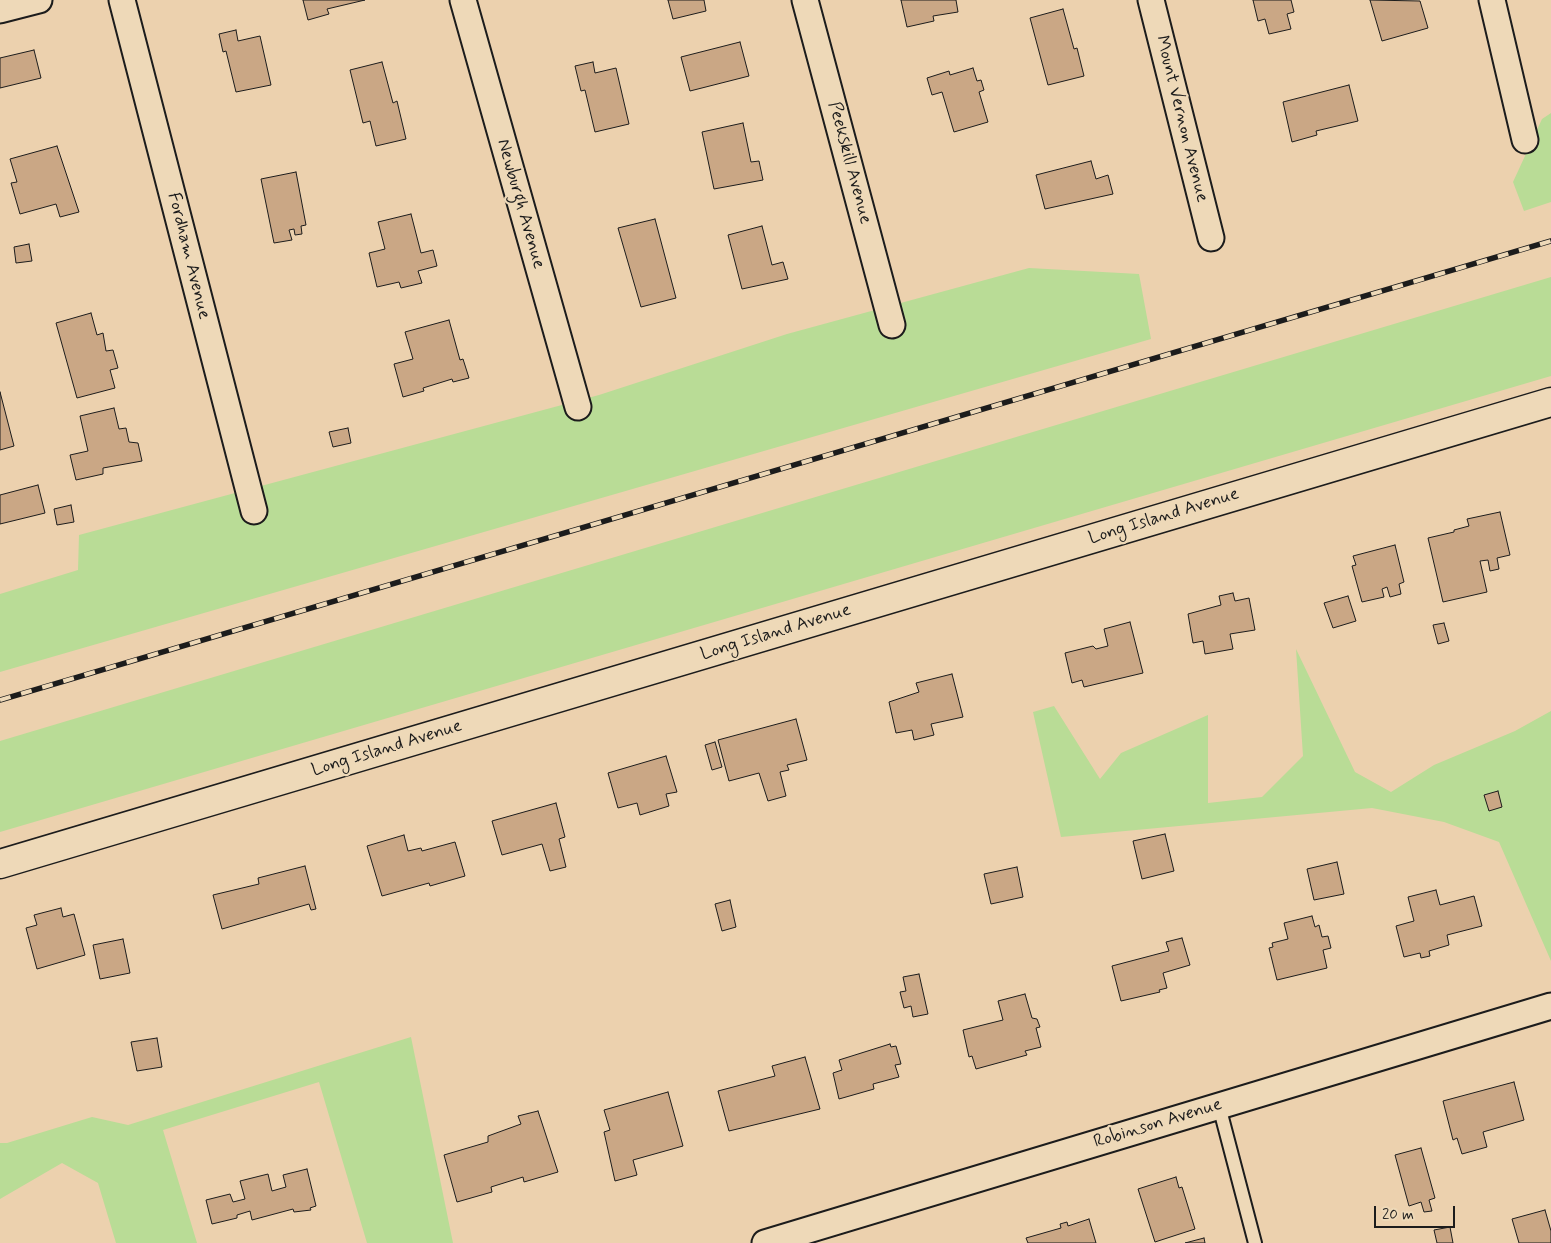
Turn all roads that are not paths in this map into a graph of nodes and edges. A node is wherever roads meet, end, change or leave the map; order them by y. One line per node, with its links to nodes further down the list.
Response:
1 (39, 0): 7 (street)
2 (122, 0): 13 (street, Fordham Avenue)
3 (463, 0): 12 (street, Newburgh Avenue)
4 (806, 0): 10 (street, Peekskill Avenue)
5 (1151, 0): 9 (street, Mount Vernon Avenue)
6 (1492, 0): 8 (street)
7 (0, 10)
8 (1525, 140)
9 (1211, 238)
10 (892, 325)
11 (1551, 402): 14 (street, Long Island Avenue)
12 (578, 407)
13 (254, 511)
14 (0, 864)
15 (1551, 1006): 16 (street, Robinson Avenue)
16 (1219, 1106): 17 (street, Robinson Avenue); 18 (lane)
17 (764, 1243)
18 (1255, 1243)

